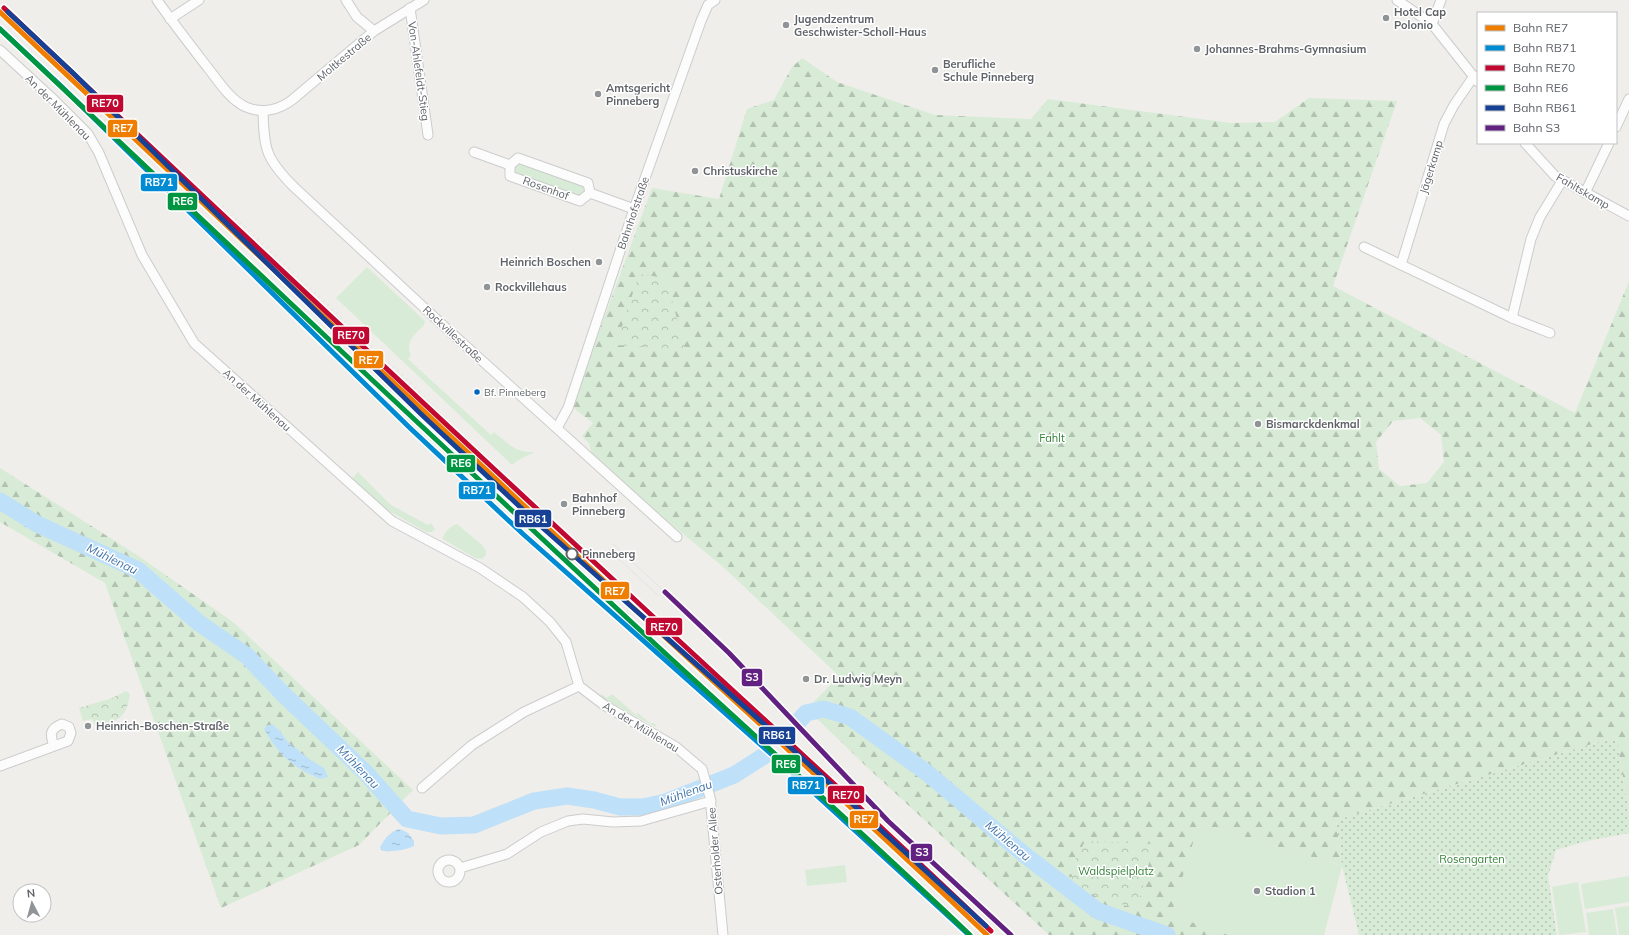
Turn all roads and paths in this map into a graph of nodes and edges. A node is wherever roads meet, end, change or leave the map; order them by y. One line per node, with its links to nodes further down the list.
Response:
1 (157, 0): 9 (street)
2 (199, 0): 9 (street)
3 (346, 0): 11 (street)
4 (424, 0): 8 (street, Moltkestraße)
5 (713, 0): 25 (street, Bahnhofstraße)
6 (1396, 0): 10 (street)
7 (1441, 0): 10 (street)
8 (410, 8): 11 (street, Moltkestraße); 17 (street, Von-Ahlefeldt-Stieg)
9 (170, 20): 15 (street)
10 (1432, 24): 13 (street)
11 (374, 31): 15 (street, Moltkestraße)
12 (0, 50): 33 (street, An der Mühlenau)
13 (1476, 79): 28 (street, Jägerkamp)
14 (1629, 99): 16 (street)
15 (263, 111): 31 (street, Rockvillestraße)
16 (1617, 125)
17 (428, 135)
18 (1526, 144): 22 (street, Fahltskamp)
19 (1609, 144): 24 (street)
20 (474, 152): 21 (street, Rosenhof)
21 (510, 164): 23 (street, Rosenhof); 23 (street, Rosenhof)
22 (1562, 181): 24 (street, Fahltskamp); 29 (street)
23 (590, 193): 25 (street, Rosenhof)
24 (1585, 193): 26 (street, Fahltskamp)
25 (634, 209): 31 (street, Bahnhofstraße)
26 (1629, 216)
27 (1364, 247): 28 (street)
28 (1401, 265): 29 (street)
29 (1512, 318): 30 (street)
30 (1550, 333)
31 (557, 428): 32 (street, Rockvillestraße)
32 (677, 537)
33 (579, 686): 36 (street, An der Mühlenau); 37 (street)
34 (54, 746): 35 (street)
35 (0, 766)
36 (702, 769): 38 (street, Osterholder Allee)
37 (422, 788)
38 (710, 799): 39 (street); 40 (street, Osterholder Allee)
39 (460, 868)
40 (723, 935)

